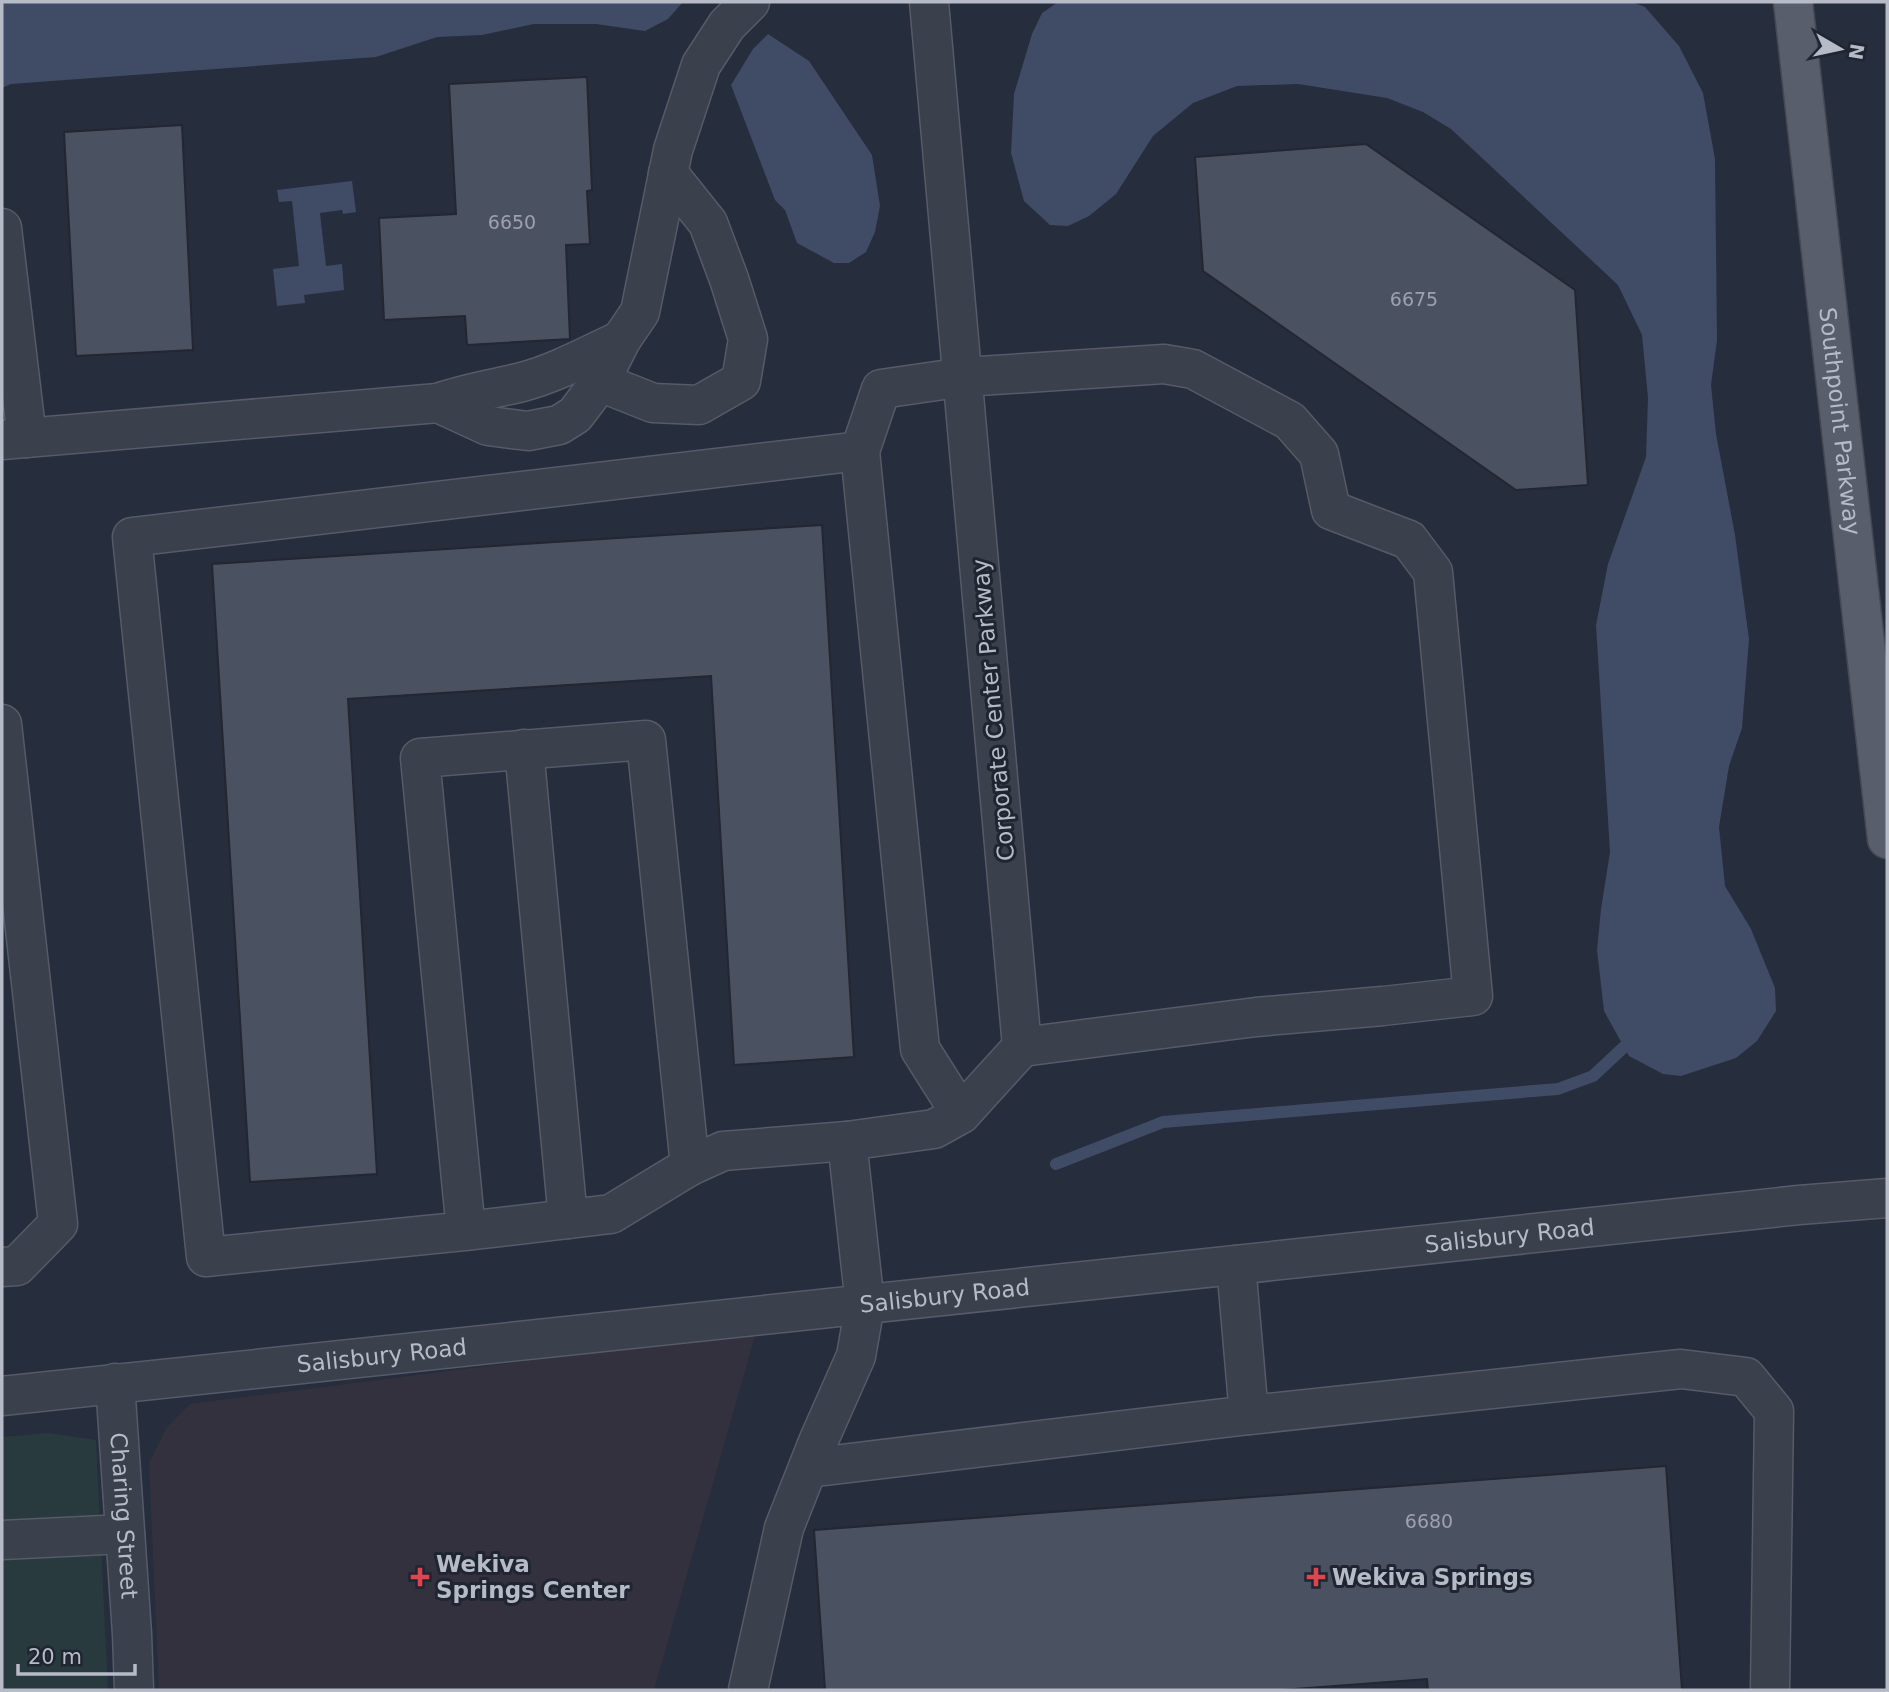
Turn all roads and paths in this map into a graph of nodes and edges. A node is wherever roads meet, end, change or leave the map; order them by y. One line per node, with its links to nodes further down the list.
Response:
1 (750, 2): 4 (street)
2 (929, 2): 8 (street, Corporate Center Parkway)
3 (1793, 2): 16 (main road, Southpoint Parkway)
4 (668, 173): 6 (street); 9 (street)
5 (2, 228): 12 (street)
6 (621, 340): 7 (street); 9 (street)
7 (549, 373): 10 (street); 11 (street)
8 (964, 377): 13 (street); 17 (street, Corporate Center Parkway); 17 (street)
9 (600, 382): 11 (street)
10 (438, 403): 11 (street); 12 (street)
11 (559, 425)
12 (14, 439)
13 (860, 452): 18 (street); 23 (street)
14 (2, 724): 25 (street)
15 (524, 749): 20 (street); 22 (street); 23 (street)
16 (1887, 839)
17 (1022, 1047): 18 (street)
18 (961, 1114): 19 (street)
19 (847, 1141): 20 (street); 26 (street)
20 (690, 1166): 22 (street)
21 (1887, 1198): 24 (street, Salisbury Road)
22 (568, 1219): 23 (street)
23 (467, 1231)
24 (1236, 1265): 26 (street, Salisbury Road); 29 (street)
25 (2, 1267)
26 (865, 1305): 27 (street, Salisbury Road); 30 (street)
27 (115, 1383): 28 (street, Salisbury Road); 31 (street, Charing Street)
28 (2, 1396)
29 (1249, 1415): 30 (street); 35 (street)
30 (808, 1468): 34 (street)
31 (125, 1534): 32 (street); 33 (street, Charing Street)
32 (2, 1540)
33 (134, 1690)
34 (748, 1690)
35 (1770, 1690)

